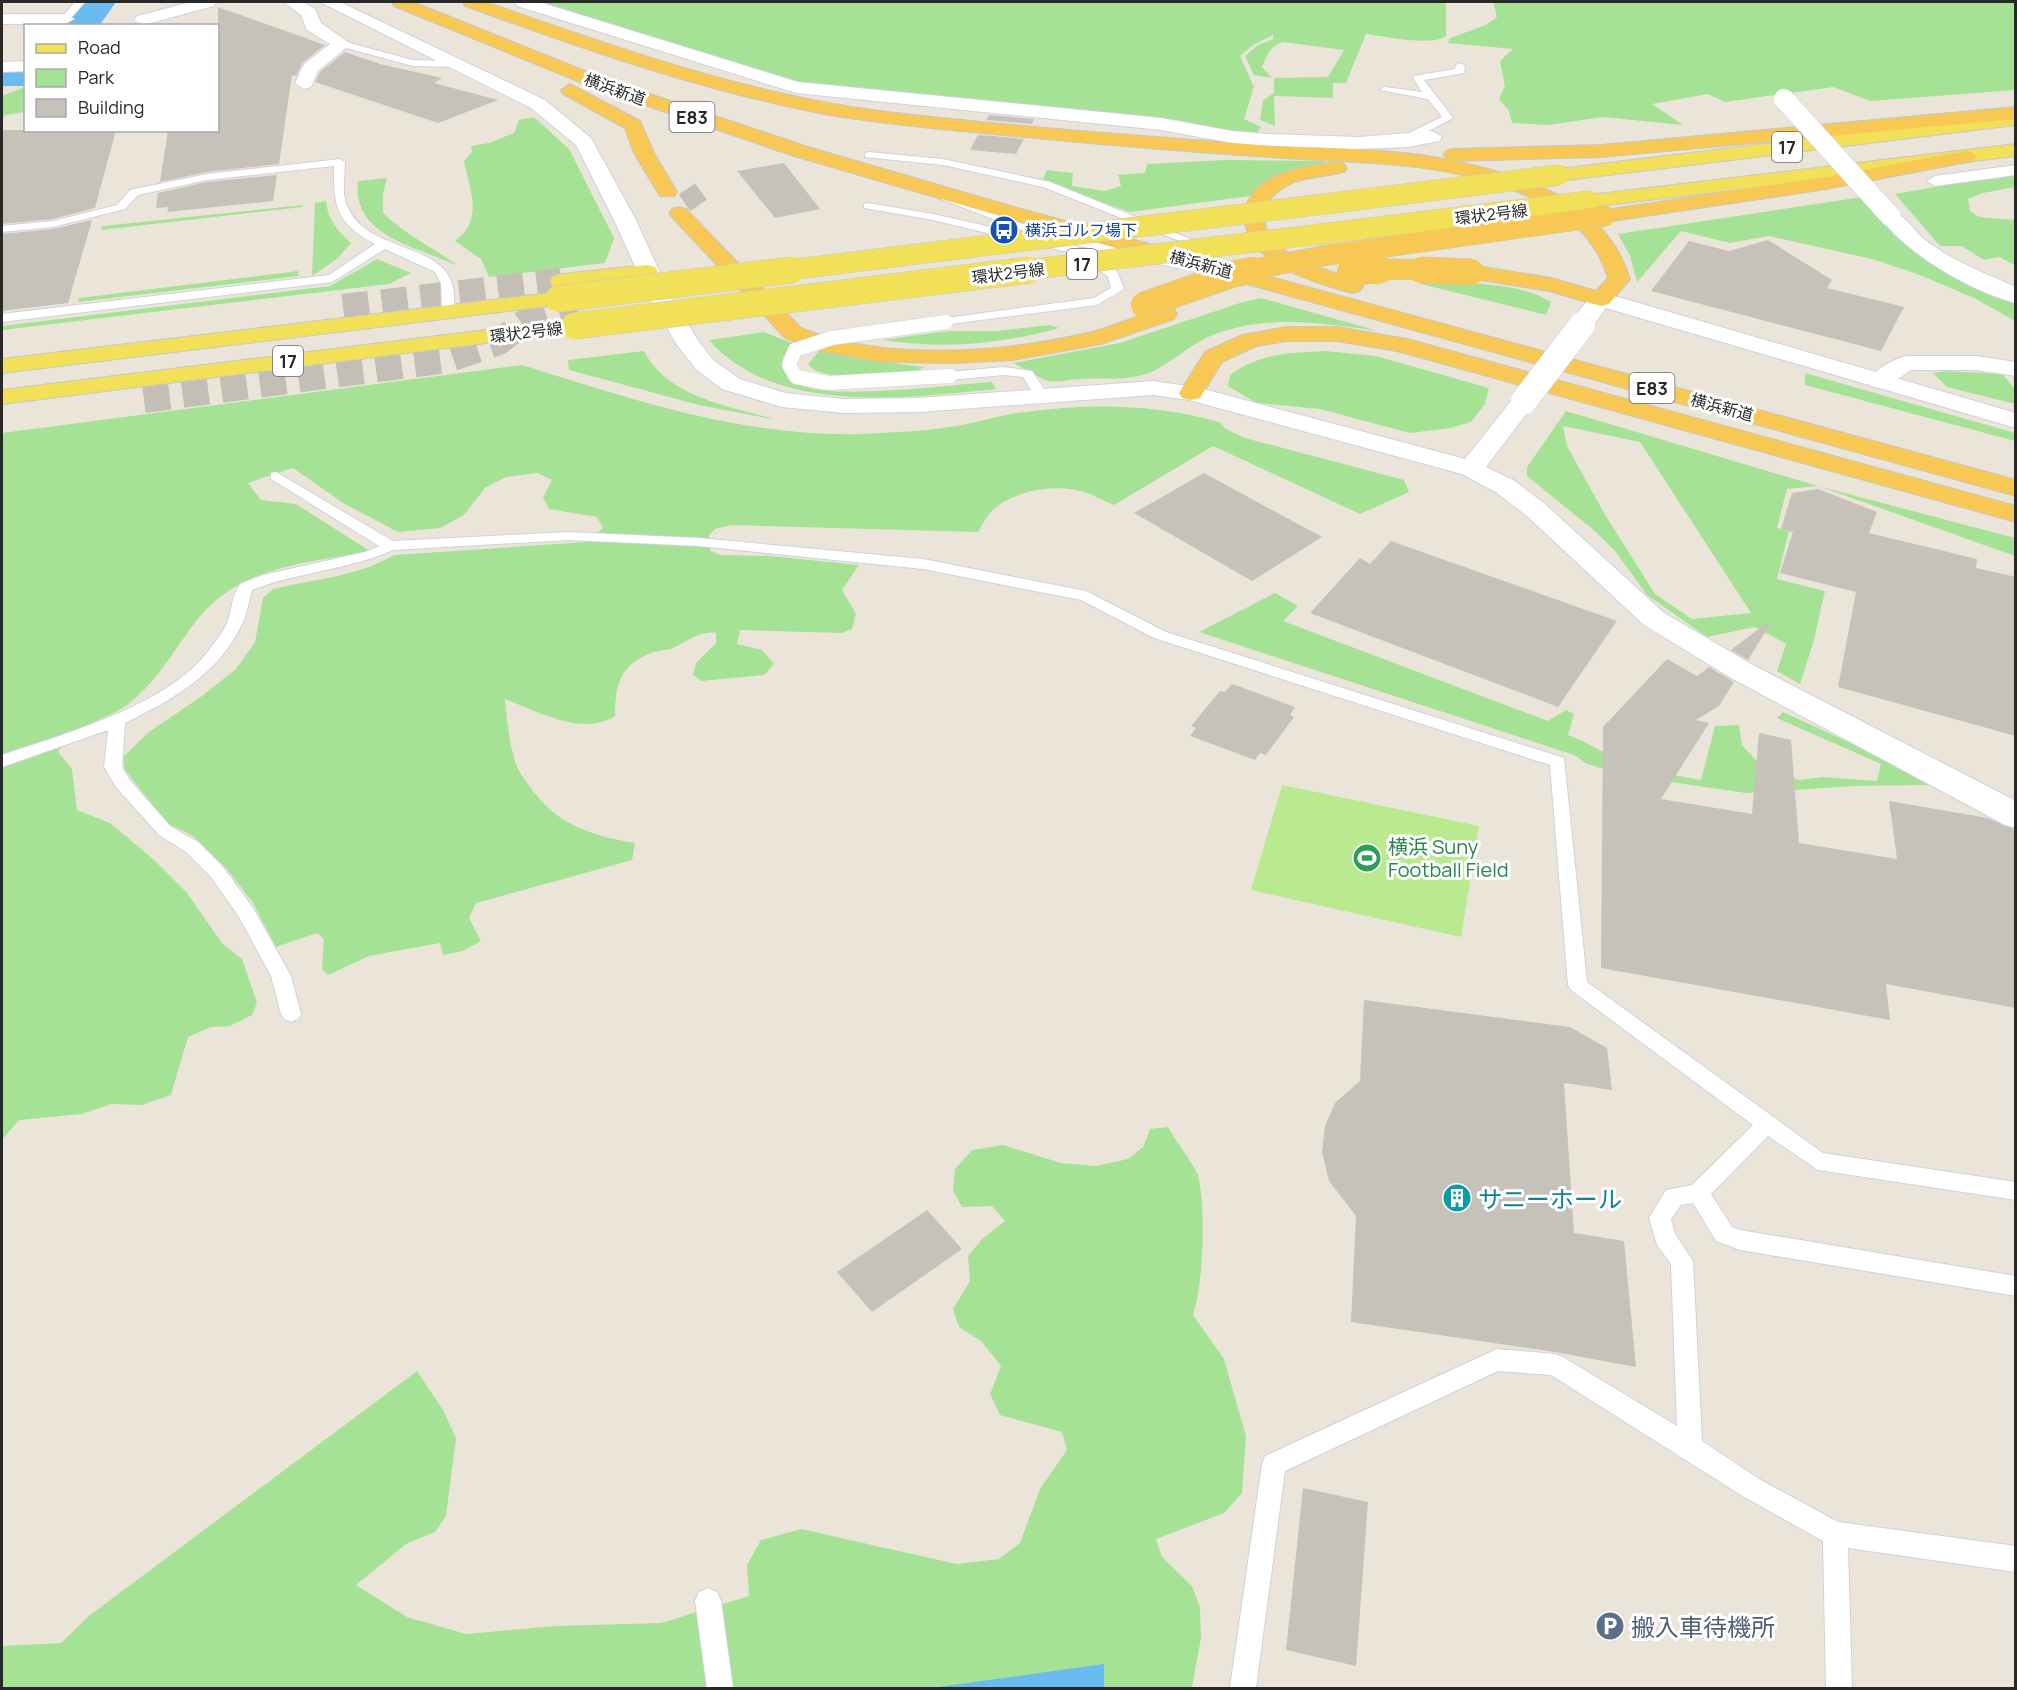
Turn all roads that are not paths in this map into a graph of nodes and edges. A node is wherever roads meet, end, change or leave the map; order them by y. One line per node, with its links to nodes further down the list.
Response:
1 (80, 2): 11 (lane)
2 (208, 2): 10 (street)
3 (292, 2): 13 (street)
4 (328, 2): 14 (street)
5 (400, 2): 12 (highway, 横浜新道 / E83)
6 (442, 2): 41 (highway, 横浜新道 / E83)
7 (471, 2): 29 (highway)
8 (523, 2): 27 (street)
9 (6, 16): 11 (street)
10 (144, 20)
11 (62, 22)
12 (458, 28): 33 (highway); 62 (highway, 横浜新道 / E83)
13 (342, 44): 14 (lane); 20 (street)
14 (453, 63): 39 (street)
15 (1460, 65): 19 (lane)
16 (24, 66): 17 (street)
17 (2, 67)
18 (1408, 73): 19 (lane)
19 (1422, 77): 22 (lane)
20 (304, 83)
21 (1384, 90): 22 (lane)
22 (1432, 97): 27 (lane)
23 (1784, 99): 43 (street, bridge)
24 (2016, 114): 29 (highway)
25 (2016, 120): 44 (main road, 環状2号線 / 17, bridge)
26 (1432, 137): 27 (street)
27 (1408, 141)
28 (2016, 150): 30 (main road)
29 (1385, 156): 40 (highway)
30 (1966, 157): 35 (highway)
31 (2016, 170): 32 (street)
32 (1935, 181)
33 (675, 186)
34 (868, 206): 54 (lane, bridge)
35 (1597, 209): 44 (main road, 環状2号線 / 17, bridge); 49 (highway, bridge)
36 (690, 211): 49 (highway)
37 (2, 229): 38 (lane)
38 (382, 245): 46 (lane); 47 (lane)
39 (648, 272): 42 (street); 44 (main road)
40 (1596, 283): 41 (highway); 49 (highway, bridge); 52 (street); 60 (street, bridge)
41 (1358, 288): 59 (highway, 横浜新道 / E83)
42 (659, 295): 44 (main road); 54 (street)
43 (2016, 296)
44 (567, 302): 46 (main road, 環状2号線 / 17); 55 (main road, 環状2号線 / 17)
45 (343, 306): 48 (main road)
46 (448, 312): 50 (main road, 環状2号線 / 17)
47 (2, 318)
48 (2, 349)
49 (880, 355)
50 (2, 366)
51 (2016, 369): 52 (street)
52 (1879, 381): 58 (street)
53 (1191, 393): 54 (street); 60 (street); 63 (highway)
54 (1041, 395)
55 (2, 397)
56 (144, 400): 57 (main road)
57 (2, 418)
58 (2016, 421)
59 (2016, 468)
60 (1471, 469): 67 (street)
61 (276, 476): 64 (lane)
62 (2016, 488)
63 (2016, 514)
64 (390, 546): 65 (lane); 69 (lane)
65 (117, 720): 66 (lane); 68 (lane)
66 (2, 761)
67 (2016, 817)
68 (291, 1014)
69 (1767, 1124): 70 (lane); 71 (lane)
70 (2016, 1191)
71 (1698, 1193): 72 (lane); 73 (lane)
72 (2016, 1286)
73 (1690, 1447): 74 (lane); 78 (lane)
74 (1835, 1533): 75 (lane); 79 (lane)
75 (2016, 1559)
76 (708, 1601): 77 (lane)
77 (720, 1689)
78 (1243, 1689)
79 (1839, 1689)

